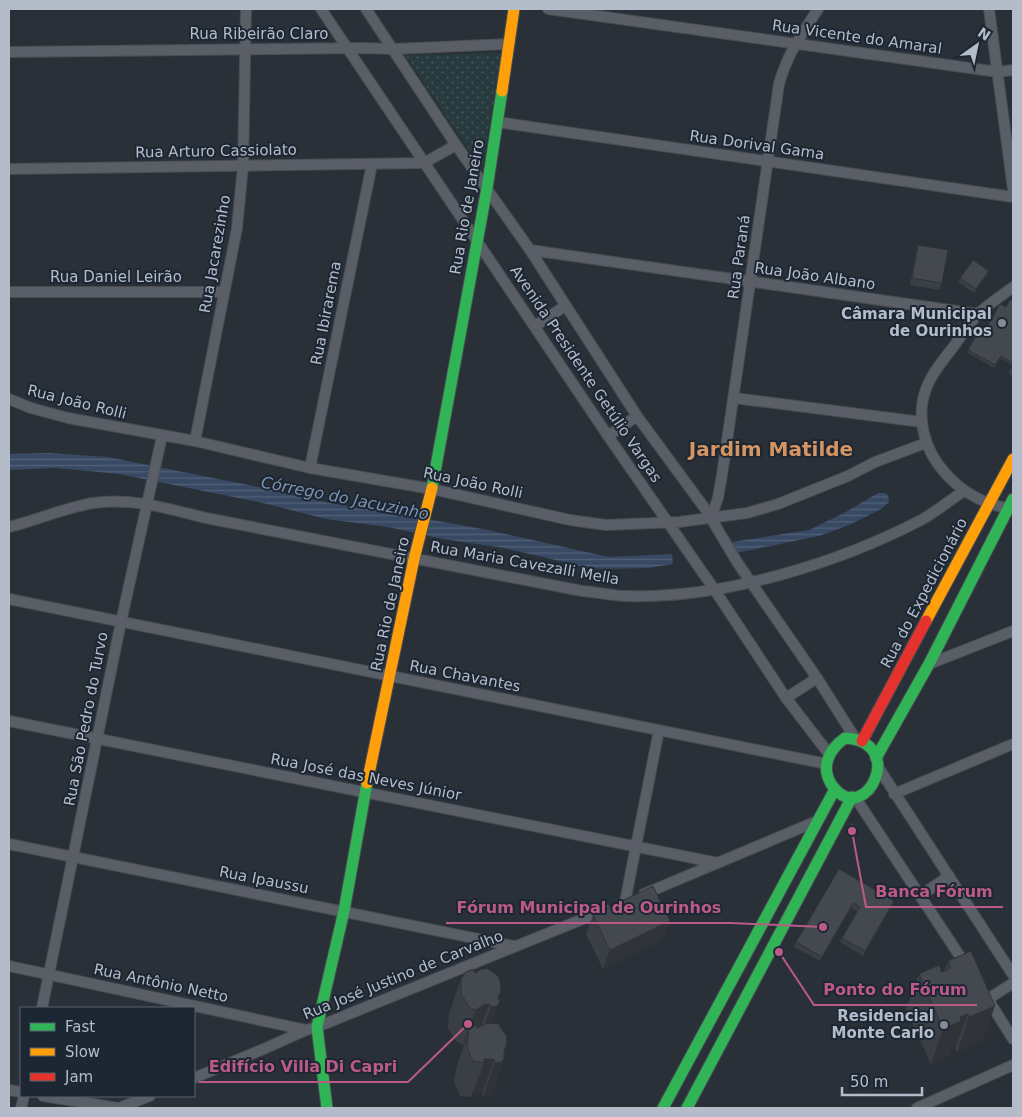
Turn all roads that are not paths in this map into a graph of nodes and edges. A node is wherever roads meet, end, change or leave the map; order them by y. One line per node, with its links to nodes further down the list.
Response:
1 (246, 9): 11 (street, Rua Jacarezinho)
2 (321, 9): 10 (street, Avenida Presidente Getúlio Vargas)
3 (366, 9): 12 (street, Avenida Presidente Getúlio Vargas)
4 (514, 9): 9 (main road, Rua Rio de Janeiro)
5 (548, 9): 8 (street, Rua Vicente do Amaral)
6 (818, 9): 8 (street, Rua Paraná)
7 (989, 9): 15 (street)
8 (795, 43): 15 (street, Rua Vicente do Amaral); 18 (street, Rua Paraná)
9 (508, 44): 12 (street, Rua Ribeirão Claro); 16 (main road, Rua Rio de Janeiro)
10 (346, 48): 11 (street, Rua Ribeirão Claro); 12 (street, Rua Ribeirão Claro); 19 (street, Avenida Presidente Getúlio Vargas)
11 (246, 49): 13 (street, Rua Ribeirão Claro); 21 (street, Rua Jacarezinho)
12 (393, 50): 17 (street, Avenida Presidente Getúlio Vargas)
13 (9, 52)
14 (1013, 70): 15 (street, Rua Vicente do Amaral)
15 (998, 72): 24 (street)
16 (497, 122): 18 (street, Rua Dorival Gama); 23 (main road, Rua Rio de Janeiro)
17 (456, 145): 19 (street); 23 (street, Avenida Presidente Getúlio Vargas)
18 (768, 162): 25 (street, Rua Dorival Gama); 28 (street, Rua Paraná)
19 (424, 163): 20 (street, Rua Arturo Cassiolato); 26 (street, Avenida Presidente Getúlio Vargas)
20 (372, 164): 21 (street, Rua Arturo Cassiolato); 44 (street, Rua Ibirarema)
21 (243, 166): 22 (street, Rua Arturo Cassiolato); 31 (street, Rua Jacarezinho)
22 (9, 168)
23 (487, 188): 26 (main road, Rua Rio de Janeiro); 27 (street, Avenida Presidente Getúlio Vargas)
24 (1013, 189)
25 (1013, 197)
26 (478, 240): 34 (street, Avenida Presidente Getúlio Vargas); 45 (main road, Rua Rio de Janeiro)
27 (530, 250): 28 (street, Rua João Albano); 32 (street, Avenida Presidente Getúlio Vargas)
28 (751, 282): 33 (street, Rua João Albano); 35 (street, Rua Paraná)
29 (1013, 288): 33 (street)
30 (9, 292): 31 (street, Rua Daniel Leirão)
31 (224, 292): 41 (street, Rua Jacarezinho)
32 (565, 306): 34 (street); 37 (street, Avenida Presidente Getúlio Vargas)
33 (978, 314): 38 (street)
34 (535, 326): 40 (street, Avenida Presidente Getúlio Vargas)
35 (734, 398): 38 (street); 50 (street, Rua Paraná)
36 (9, 399): 39 (street, Rua João Rolli)
37 (637, 416): 40 (street); 50 (street, Avenida Presidente Getúlio Vargas)
38 (922, 422): 42 (street)
39 (162, 436): 41 (street, Rua João Rolli); 48 (street, Rua São Pedro do Turvo)
40 (608, 436): 51 (street, Avenida Presidente Getúlio Vargas)
41 (195, 441): 44 (street, Rua João Rolli)
42 (926, 443): 46 (street); 50 (street, Rua João Rolli)
43 (1013, 460): 47 (main road, Rua do Expedicionário)
44 (310, 468): 45 (street, Rua João Rolli)
45 (432, 489): 51 (street, Rua João Rolli); 53 (main road, Rua Rio de Janeiro)
46 (964, 491): 47 (street); 54 (street, Rua Maria Cavezalli Mella)
47 (989, 503): 49 (street); 58 (main road, Rua do Expedicionário)
48 (146, 504): 52 (street, Rua Maria Cavezalli Mella); 53 (street, Rua Maria Cavezalli Mella); 57 (street, Rua São Pedro do Turvo)
49 (1012, 505): 60 (main road)
50 (711, 517): 51 (street, Rua João Rolli); 54 (street, Avenida Presidente Getúlio Vargas)
51 (668, 521): 55 (street, Avenida Presidente Getúlio Vargas)
52 (9, 527)
53 (414, 559): 55 (street, Rua Maria Cavezalli Mella); 62 (main road, Rua Rio de Janeiro)
54 (750, 582): 55 (street, Rua Maria Cavezalli Mella); 63 (street, Avenida Presidente Getúlio Vargas)
55 (714, 588): 64 (street, Avenida Presidente Getúlio Vargas)
56 (9, 599): 57 (street, Rua Chavantes)
57 (121, 622): 62 (street, Rua Chavantes); 67 (street, Rua São Pedro do Turvo)
58 (925, 622): 60 (main road); 68 (main road, Rua do Expedicionário)
59 (1013, 631): 61 (street)
60 (945, 632): 61 (main road)
61 (929, 664): 71 (main road)
62 (390, 676): 66 (street, Rua Chavantes); 73 (main road, Rua Rio de Janeiro)
63 (817, 678): 64 (street); 68 (street, Avenida Presidente Getúlio Vargas)
64 (786, 698): 70 (street, Avenida Presidente Getúlio Vargas)
65 (9, 721): 67 (street, Rua José das Neves Júnior)
66 (659, 730): 70 (street, Rua Chavantes); 78 (street)
67 (97, 739): 73 (street, Rua José das Neves Júnior); 79 (street, Rua São Pedro do Turvo)
68 (858, 739): 70 (main road); 71 (main road)
69 (1013, 744): 74 (street)
70 (828, 759): 72 (main road)
71 (877, 762): 74 (street); 75 (main road)
72 (835, 789): 75 (main road); 76 (main road)
73 (366, 792): 78 (street, Rua José das Neves Júnior); 84 (main road, Rua Rio de Janeiro)
74 (894, 794): 81 (street)
75 (853, 797): 82 (street); 94 (main road)
76 (817, 821): 80 (street, Rua José Justino de Carvalho); 92 (main road)
77 (9, 844): 79 (street, Rua Ipaussu)
78 (636, 846): 80 (street, Rua José das Neves Júnior); 83 (street)
79 (74, 858): 84 (street, Rua Ipaussu); 87 (street, Rua São Pedro do Turvo)
80 (718, 863): 83 (street, Rua José Justino de Carvalho)
81 (949, 876): 82 (street); 88 (street)
82 (920, 896): 89 (street)
83 (625, 902): 85 (street, Rua José Justino de Carvalho)
84 (344, 912): 85 (street, Rua Ipaussu); 93 (main road, Rua Rio de Janeiro)
85 (514, 946): 93 (street, Rua José Justino de Carvalho)
86 (9, 966): 87 (street, Rua Antônio Netto)
87 (48, 974): 91 (street, Rua São Pedro do Turvo); 93 (street, Rua Antônio Netto)
88 (1013, 974)
89 (972, 975)
90 (1013, 983): 95 (street)
91 (42, 1007)
92 (707, 1026): 94 (main road); 102 (main road)
93 (311, 1028): 97 (street, Rua José Justino de Carvalho); 101 (main road)
94 (726, 1036): 103 (main road)
95 (1013, 1039)
96 (1013, 1065): 104 (street)
97 (195, 1078)
98 (49, 1097): 100 (street)
99 (147, 1097): 100 (street)
100 (119, 1108)
101 (327, 1108)
102 (663, 1108)
103 (687, 1108)
104 (917, 1108)

